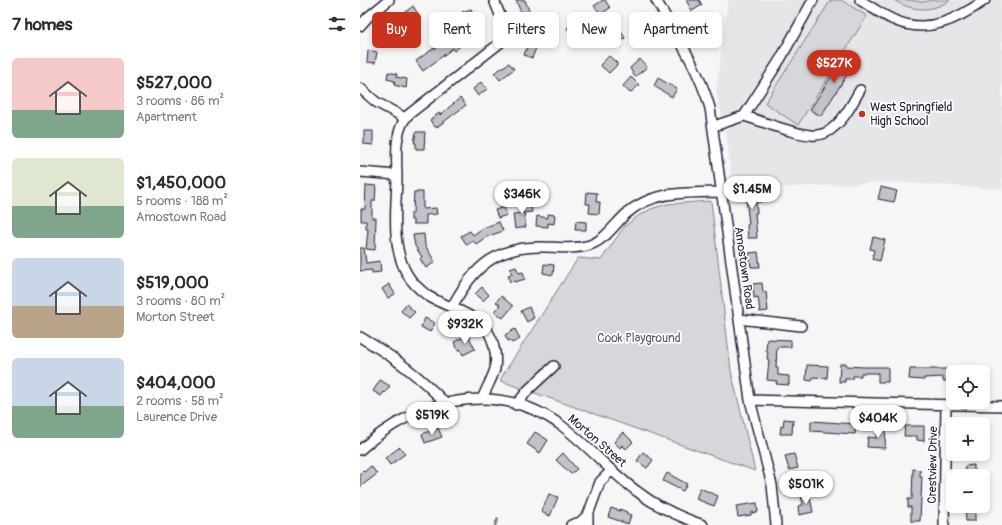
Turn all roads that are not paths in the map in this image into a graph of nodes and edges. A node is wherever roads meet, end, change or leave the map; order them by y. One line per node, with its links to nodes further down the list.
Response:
1 (389, 0): 7 (street)
2 (494, 0): 11 (street)
3 (656, 0): 12 (street, Amostown Road)
4 (813, 0): 10 (street)
5 (860, 0): 6 (street)
6 (985, 0)
7 (360, 26)
8 (360, 88): 11 (street)
9 (860, 90): 10 (street)
10 (744, 116): 12 (street)
11 (405, 118): 14 (street)
12 (714, 126): 15 (street, Amostown Road)
13 (360, 172): 14 (street)
14 (397, 175): 16 (street)
15 (721, 192): 16 (street); 17 (street, Amostown Road)
16 (452, 307): 21 (street)
17 (739, 319): 18 (street); 22 (street, Amostown Road)
18 (801, 326)
19 (360, 337): 23 (street)
20 (554, 366): 24 (street)
21 (482, 399): 23 (street, Morton Street); 24 (street, Morton Street)
22 (750, 400): 25 (street); 34 (street, Amostown Road)
23 (445, 403): 28 (street, Morton Street)
24 (516, 405): 29 (street, Morton Street)
25 (946, 405): 35 (street, Crestview Drive)
26 (990, 406): 27 (street)
27 (1002, 406)
28 (360, 450)
29 (612, 470): 30 (street); 33 (street, Morton Street)
30 (588, 515): 31 (street); 32 (street)
31 (571, 525)
32 (588, 525)
33 (703, 525)
34 (776, 525)
35 (944, 525)

